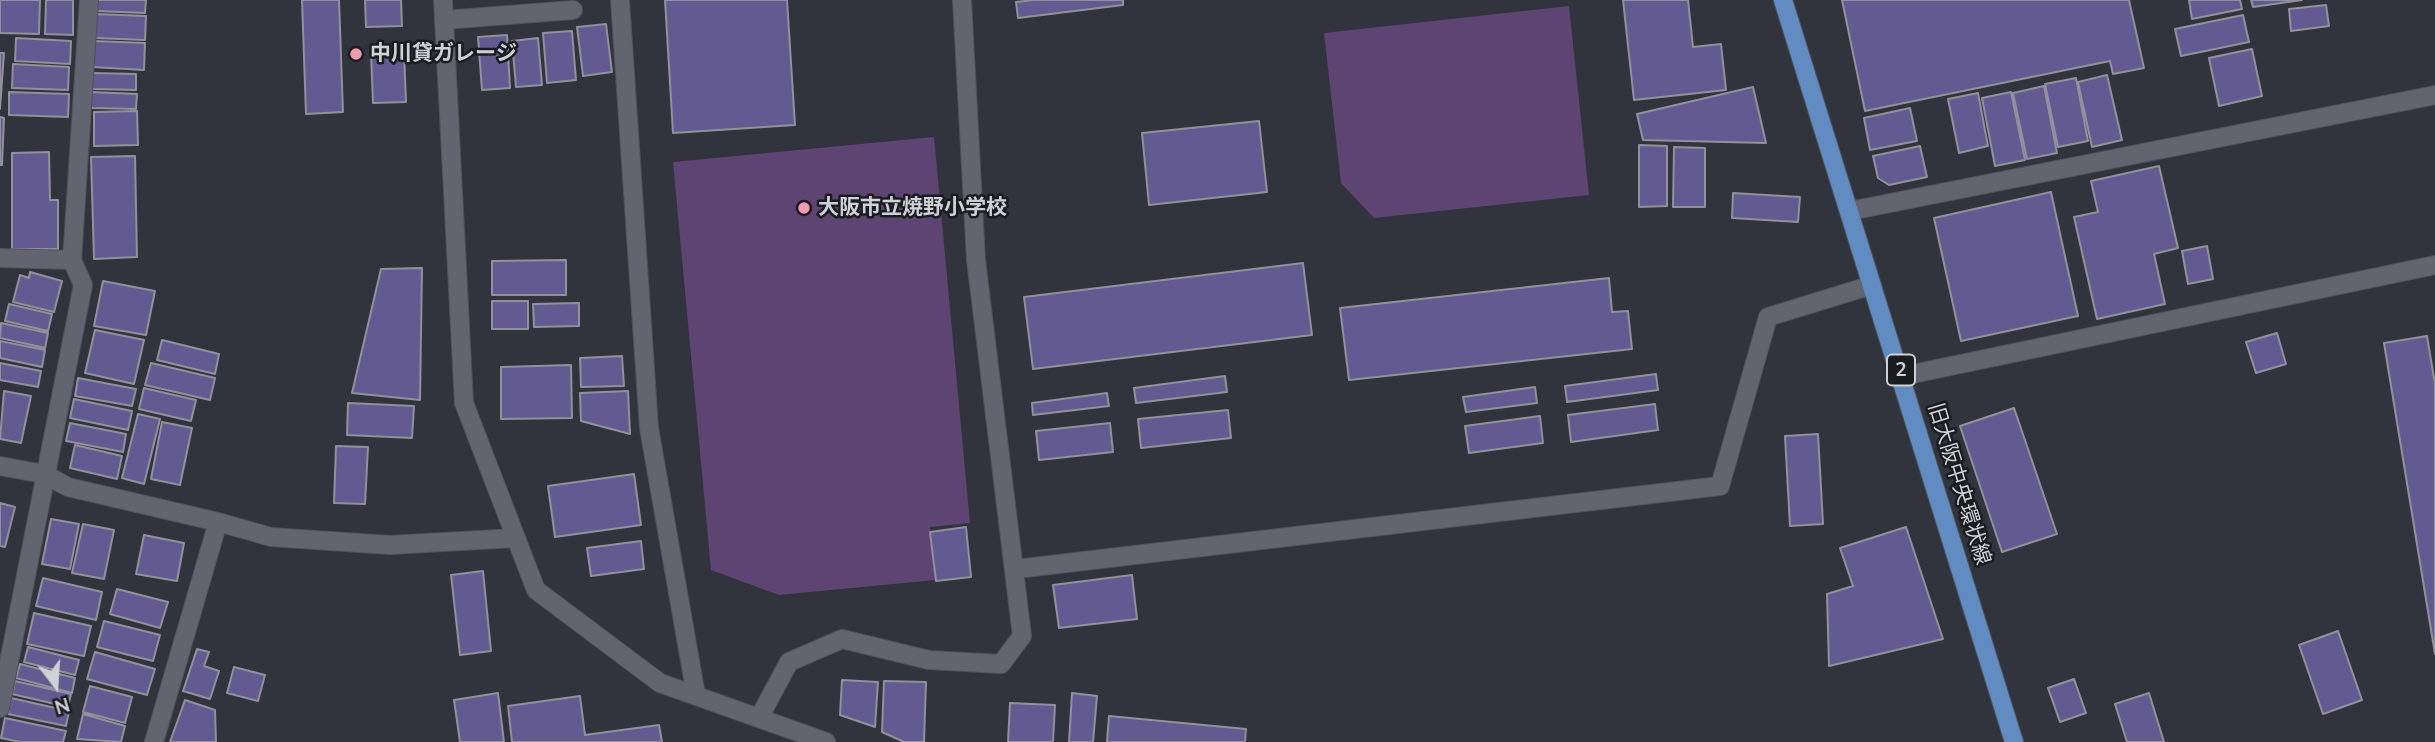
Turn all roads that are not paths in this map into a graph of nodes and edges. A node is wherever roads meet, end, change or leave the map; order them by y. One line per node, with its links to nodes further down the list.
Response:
1 (89, 0): 11 (street)
2 (443, 0): 7 (street)
3 (620, 0): 21 (street)
4 (962, 0): 19 (street)
5 (1783, 0): 9 (main road, 旧大阪中央環状線 / 2)
6 (573, 10): 7 (street)
7 (444, 20): 18 (street)
8 (2435, 95): 9 (street)
9 (1850, 211): 13 (main road, 旧大阪中央環状線 / 2)
10 (0, 258): 11 (street)
11 (72, 260): 16 (street)
12 (2435, 265): 14 (street)
13 (1872, 285): 14 (main road, 旧大阪中央環状線 / 2); 19 (street)
14 (1903, 376): 26 (main road, 旧大阪中央環状線 / 2)
15 (0, 466): 16 (street)
16 (44, 474): 17 (street); 20 (street)
17 (218, 522): 18 (street); 24 (street)
18 (516, 538): 21 (street)
19 (1016, 569): 23 (street)
20 (8, 622): 22 (street)
21 (695, 695): 23 (street)
22 (0, 708)
23 (759, 718): 25 (street)
24 (154, 742)
25 (826, 742)
26 (2014, 742)

